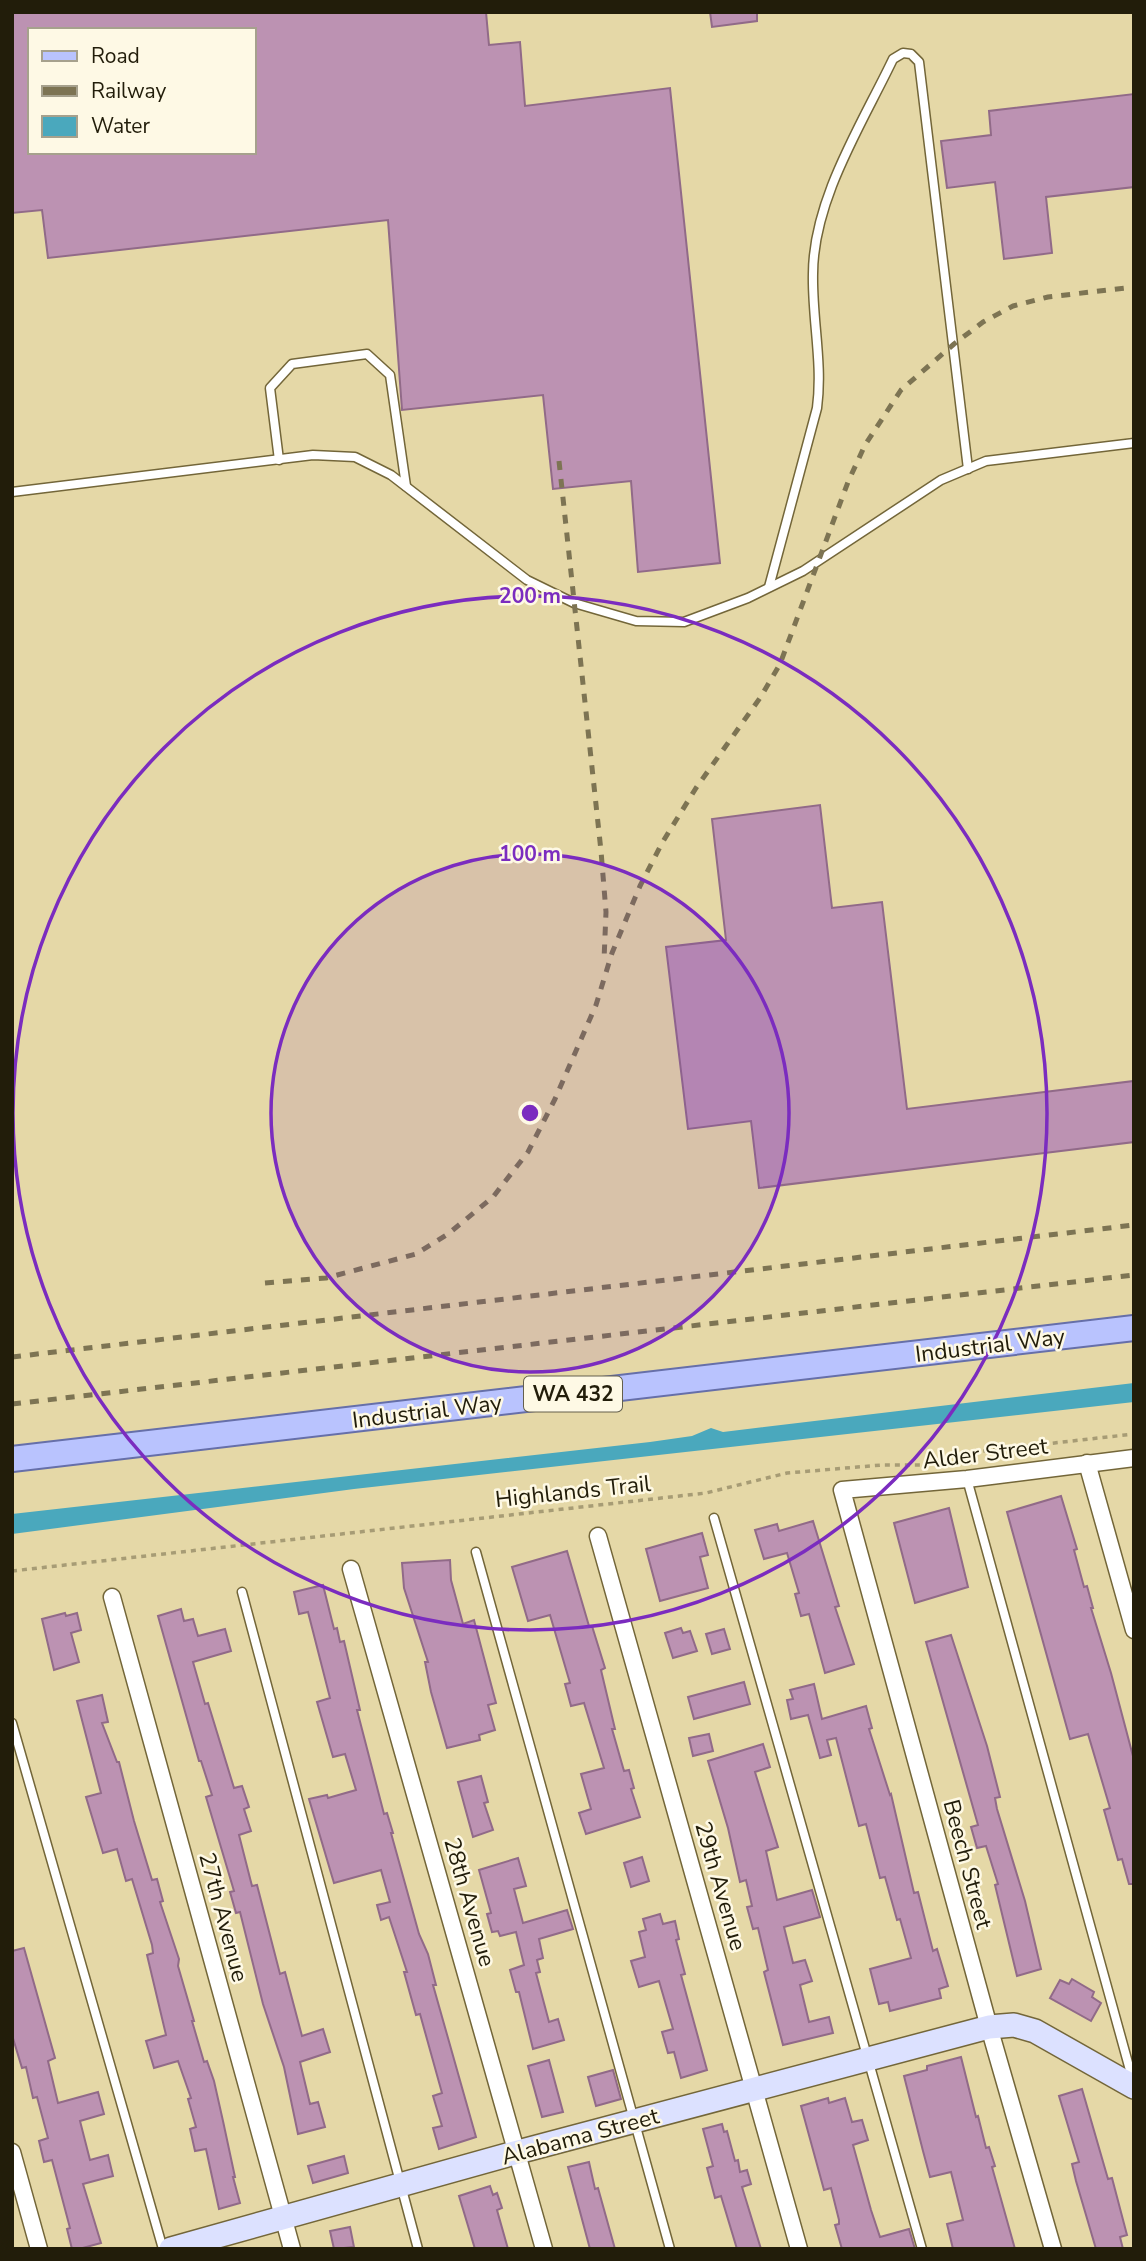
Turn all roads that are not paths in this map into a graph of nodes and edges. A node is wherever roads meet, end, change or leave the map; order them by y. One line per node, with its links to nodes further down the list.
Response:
1 (1134, 443): 3 (lane)
2 (279, 460): 4 (lane); 4 (lane); 5 (lane)
3 (968, 469): 6 (lane); 6 (lane)
4 (406, 486): 6 (lane)
5 (12, 492)
6 (769, 587)
7 (1134, 1328): 9 (main road, Industrial Way / WA 432)
8 (1134, 1458): 10 (street, Alder Street)
9 (12, 1459)
10 (1087, 1463): 11 (street, Alder Street); 19 (street)
11 (967, 1479): 12 (street, Alder Street); 23 (lane)
12 (842, 1490): 21 (street, Beech Street)
13 (714, 1518): 22 (lane)
14 (598, 1536): 24 (street, 29th Avenue)
15 (476, 1552): 25 (lane)
16 (351, 1569): 27 (street, 28th Avenue)
17 (242, 1592): 28 (lane)
18 (113, 1597): 29 (street, 27th Avenue)
19 (1134, 1630)
20 (12, 1723): 31 (lane)
21 (989, 2028): 22 (street, Alabama Street); 23 (street, Alabama Street); 39 (street, Beech Street)
22 (868, 2059): 24 (street, Alabama Street); 38 (lane)
23 (1134, 2085)
24 (754, 2089): 25 (street, Alabama Street); 37 (street, 29th Avenue)
25 (635, 2122): 27 (street, Alabama Street); 36 (lane)
26 (12, 2152): 30 (street)
27 (518, 2152): 28 (street, Alabama Street); 35 (street, 28th Avenue)
28 (401, 2185): 29 (street, Alabama Street); 34 (lane)
29 (284, 2218): 32 (street, Alabama Street); 33 (street, 27th Avenue)
30 (38, 2249)
31 (163, 2249)
32 (171, 2249)
33 (292, 2249)
34 (418, 2249)
35 (544, 2249)
36 (670, 2249)
37 (799, 2249)
38 (922, 2249)
39 (1053, 2249)

